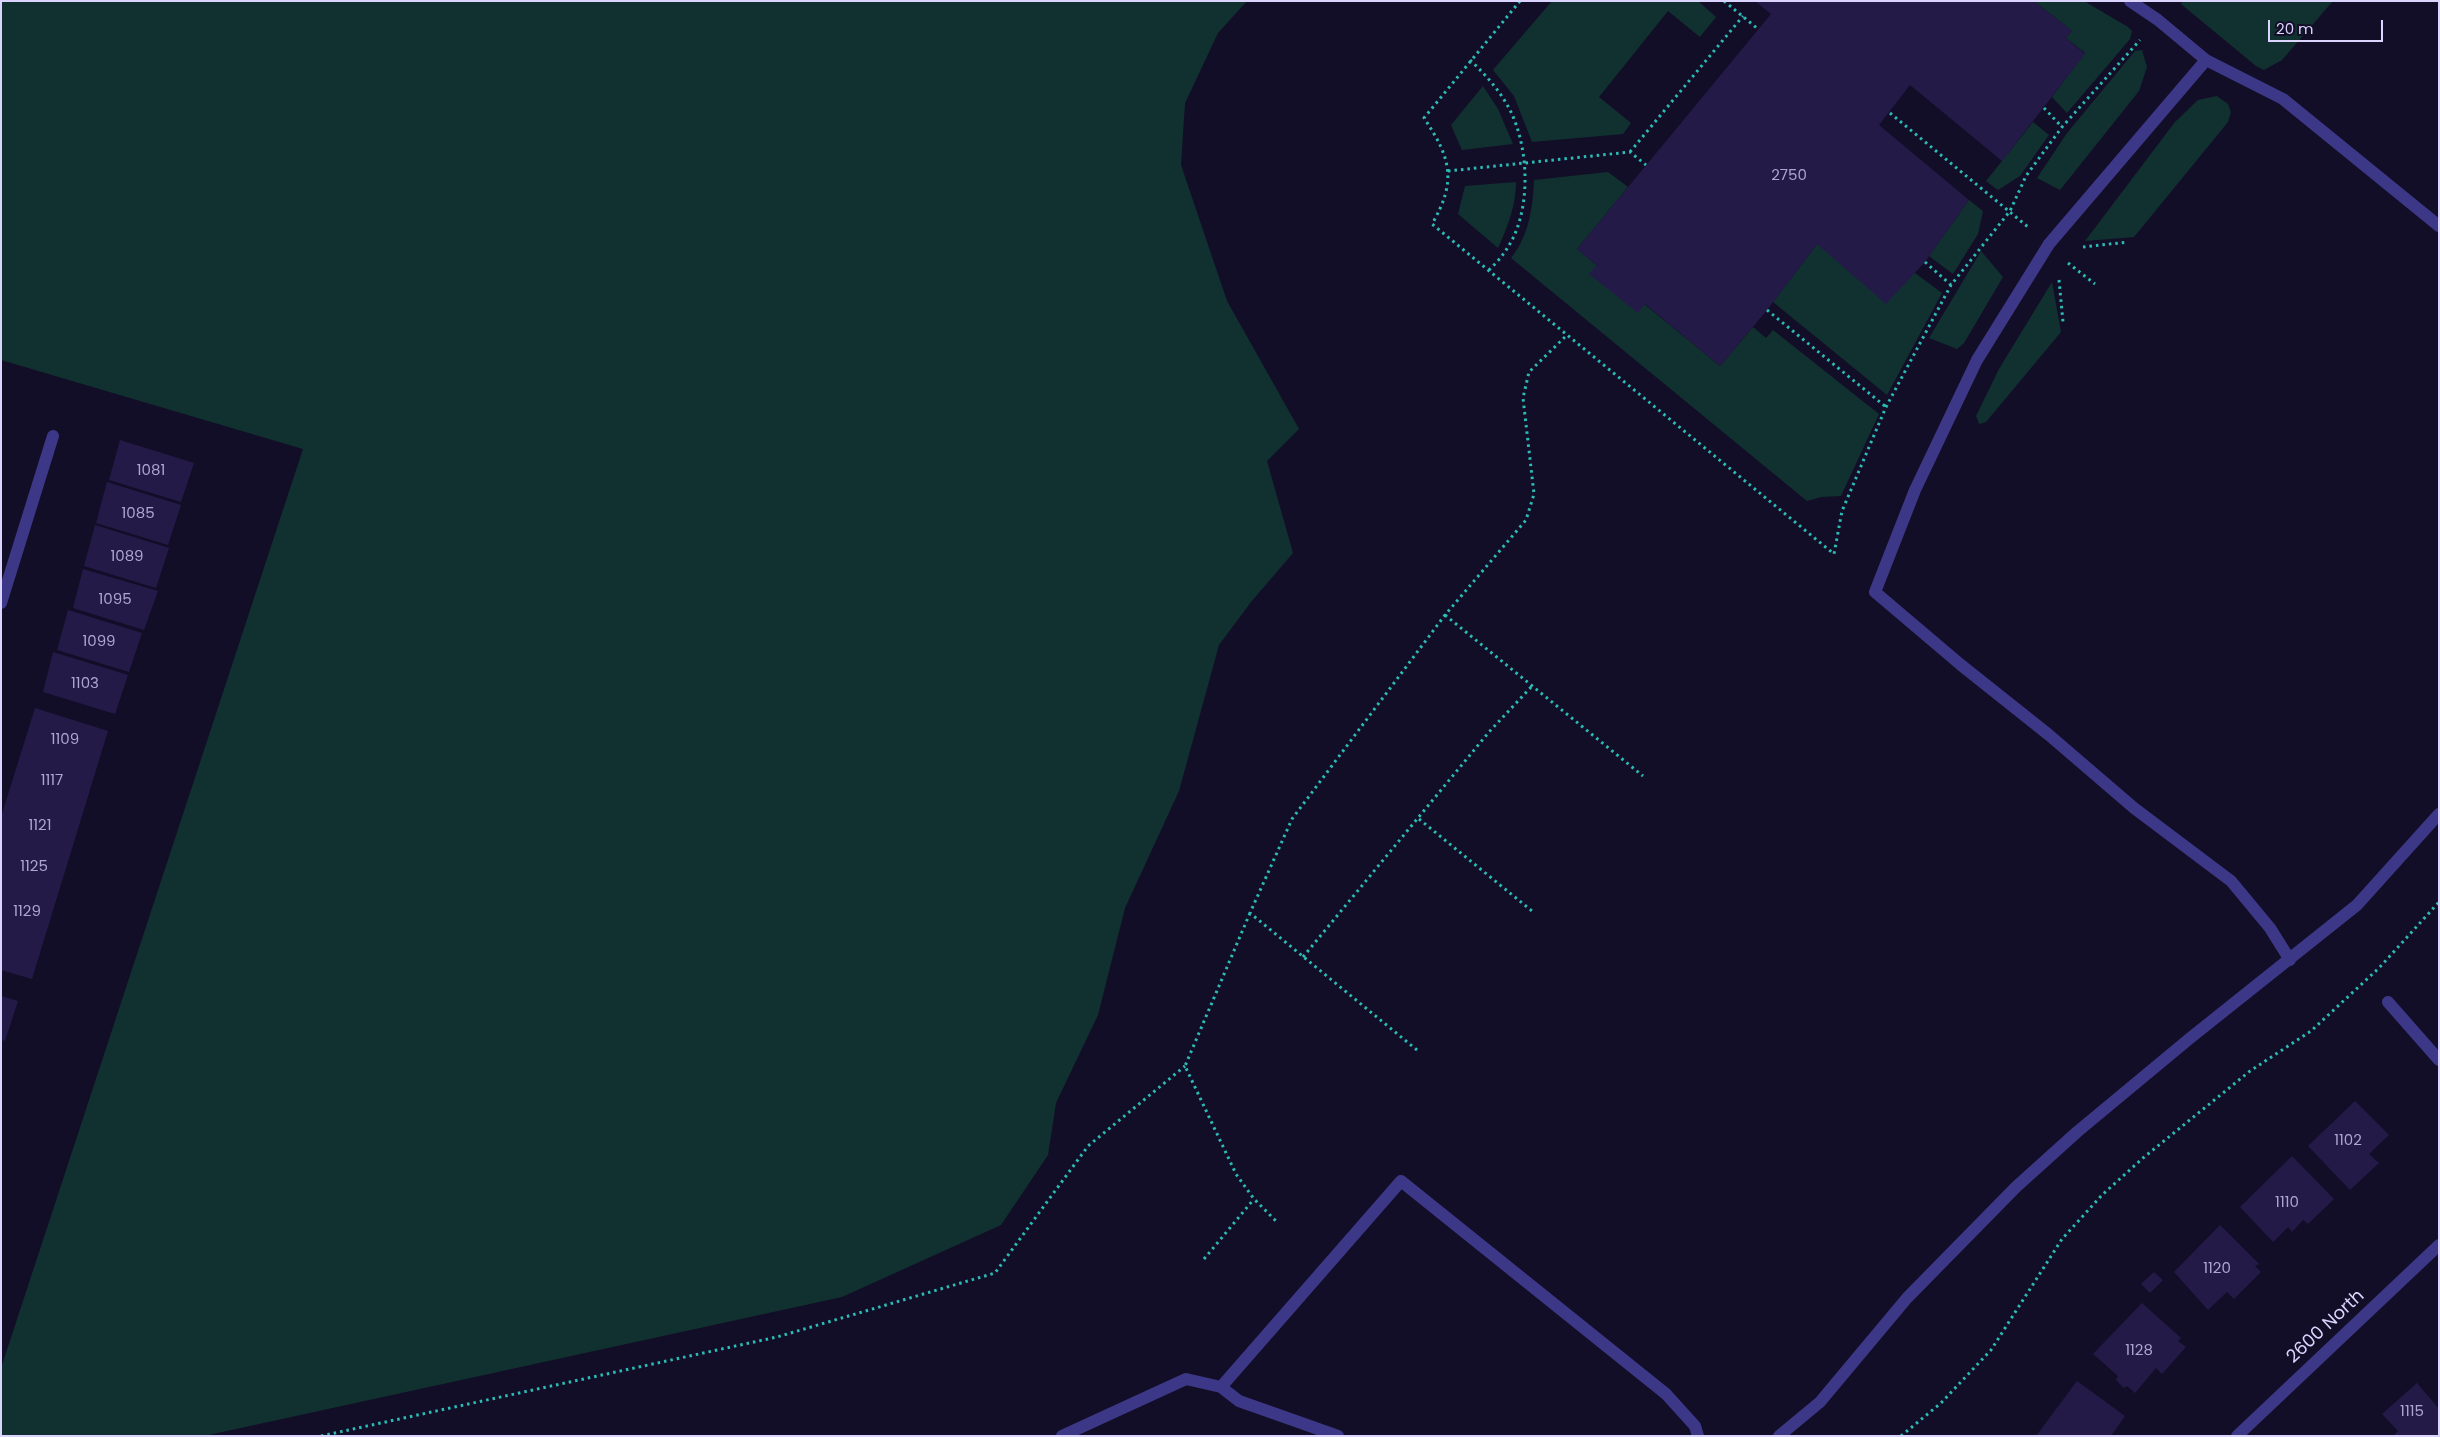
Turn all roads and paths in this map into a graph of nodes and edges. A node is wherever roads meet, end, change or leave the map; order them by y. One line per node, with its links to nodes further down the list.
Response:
1 (1520, 1): 7 (path)
2 (1724, 1): 4 (path)
3 (2130, 1): 8 (street)
4 (1743, 16): 5 (path); 12 (path)
5 (1758, 29)
6 (2140, 40): 11 (path)
7 (1470, 60): 13 (path); 15 (path)
8 (2206, 60): 17 (street); 43 (street)
9 (2044, 108): 11 (path)
10 (1890, 113): 16 (path)
11 (2062, 127): 16 (path)
12 (1630, 152): 13 (path); 14 (path)
13 (1525, 162): 15 (path); 25 (path)
14 (1646, 165)
15 (1448, 171): 25 (path)
16 (2010, 211): 18 (path); 27 (path)
17 (2439, 226)
18 (2029, 229)
19 (2128, 242): 20 (path)
20 (2078, 253)
21 (2074, 259): 24 (path)
22 (2064, 260): 24 (path)
23 (1925, 262): 27 (path)
24 (2070, 264): 26 (path); 29 (path)
25 (1489, 270): 30 (path)
26 (2095, 284)
27 (1951, 285): 31 (path)
28 (1767, 310): 31 (path)
29 (2063, 322)
30 (1567, 335): 31 (path); 34 (path)
31 (1886, 407)
32 (53, 436): 33 (street)
33 (1, 603)
34 (1445, 615): 35 (path); 41 (path)
35 (1534, 686): 36 (path); 38 (path)
36 (1643, 776)
37 (2439, 814): 43 (street)
38 (1419, 819): 40 (path); 42 (path)
39 (2439, 902): 58 (path)
40 (1532, 911)
41 (1250, 913): 42 (path); 47 (path)
42 (1303, 957): 45 (path)
43 (2290, 960): 57 (street)
44 (2388, 1002): 46 (street)
45 (1418, 1050)
46 (2439, 1060)
47 (1185, 1066): 48 (path); 53 (path)
48 (1254, 1199): 49 (path); 51 (path)
49 (1276, 1221)
50 (2439, 1245): 59 (street, 2600 North)
51 (1204, 1259)
52 (1221, 1387): 54 (street); 55 (street); 56 (street)
53 (321, 1436)
54 (1062, 1436)
55 (1338, 1436)
56 (1698, 1436)
57 (1779, 1436)
58 (1901, 1436)
59 (2237, 1436)

